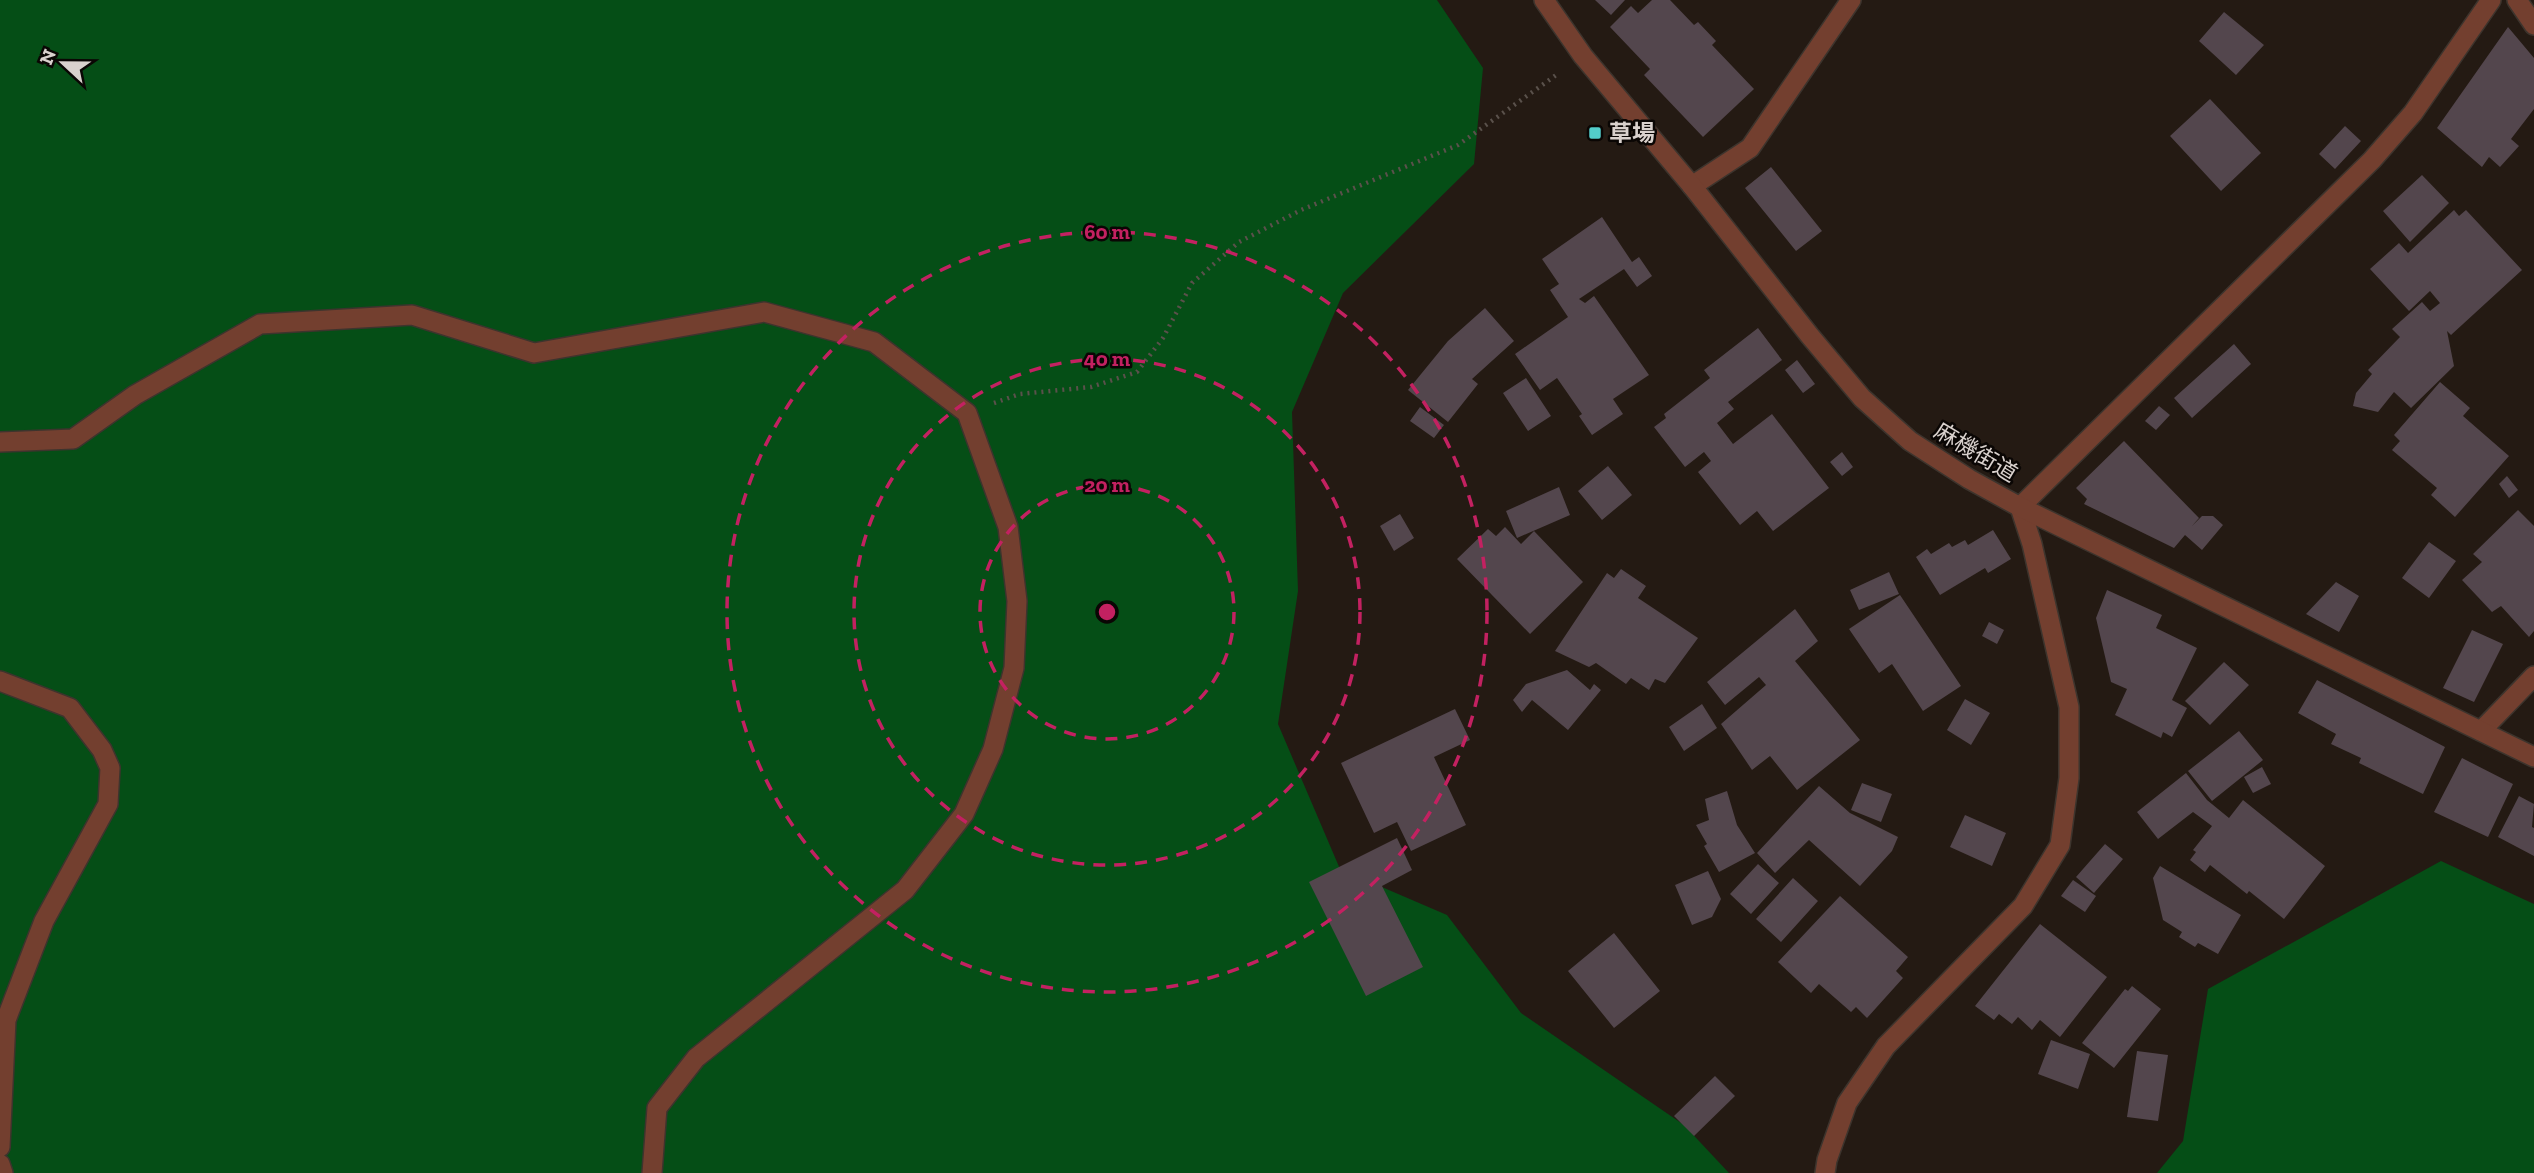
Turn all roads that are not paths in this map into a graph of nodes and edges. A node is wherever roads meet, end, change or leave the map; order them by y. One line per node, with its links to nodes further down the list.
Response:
1 (1544, 0): 6 (street, 麻機街道)
2 (1851, 0): 6 (street)
3 (2491, 0): 8 (street)
4 (2517, 0): 5 (street)
5 (2534, 25)
6 (1692, 186): 8 (street, 麻機街道)
7 (0, 443): 16 (street)
8 (2020, 507): 11 (street, 麻機街道); 17 (street)
9 (2534, 676): 11 (street)
10 (0, 681): 13 (street)
11 (2481, 732): 12 (street, 麻機街道)
12 (2534, 757)
13 (0, 1147)
14 (0, 1164): 15 (street)
15 (3, 1173)
16 (652, 1173)
17 (1825, 1173)

